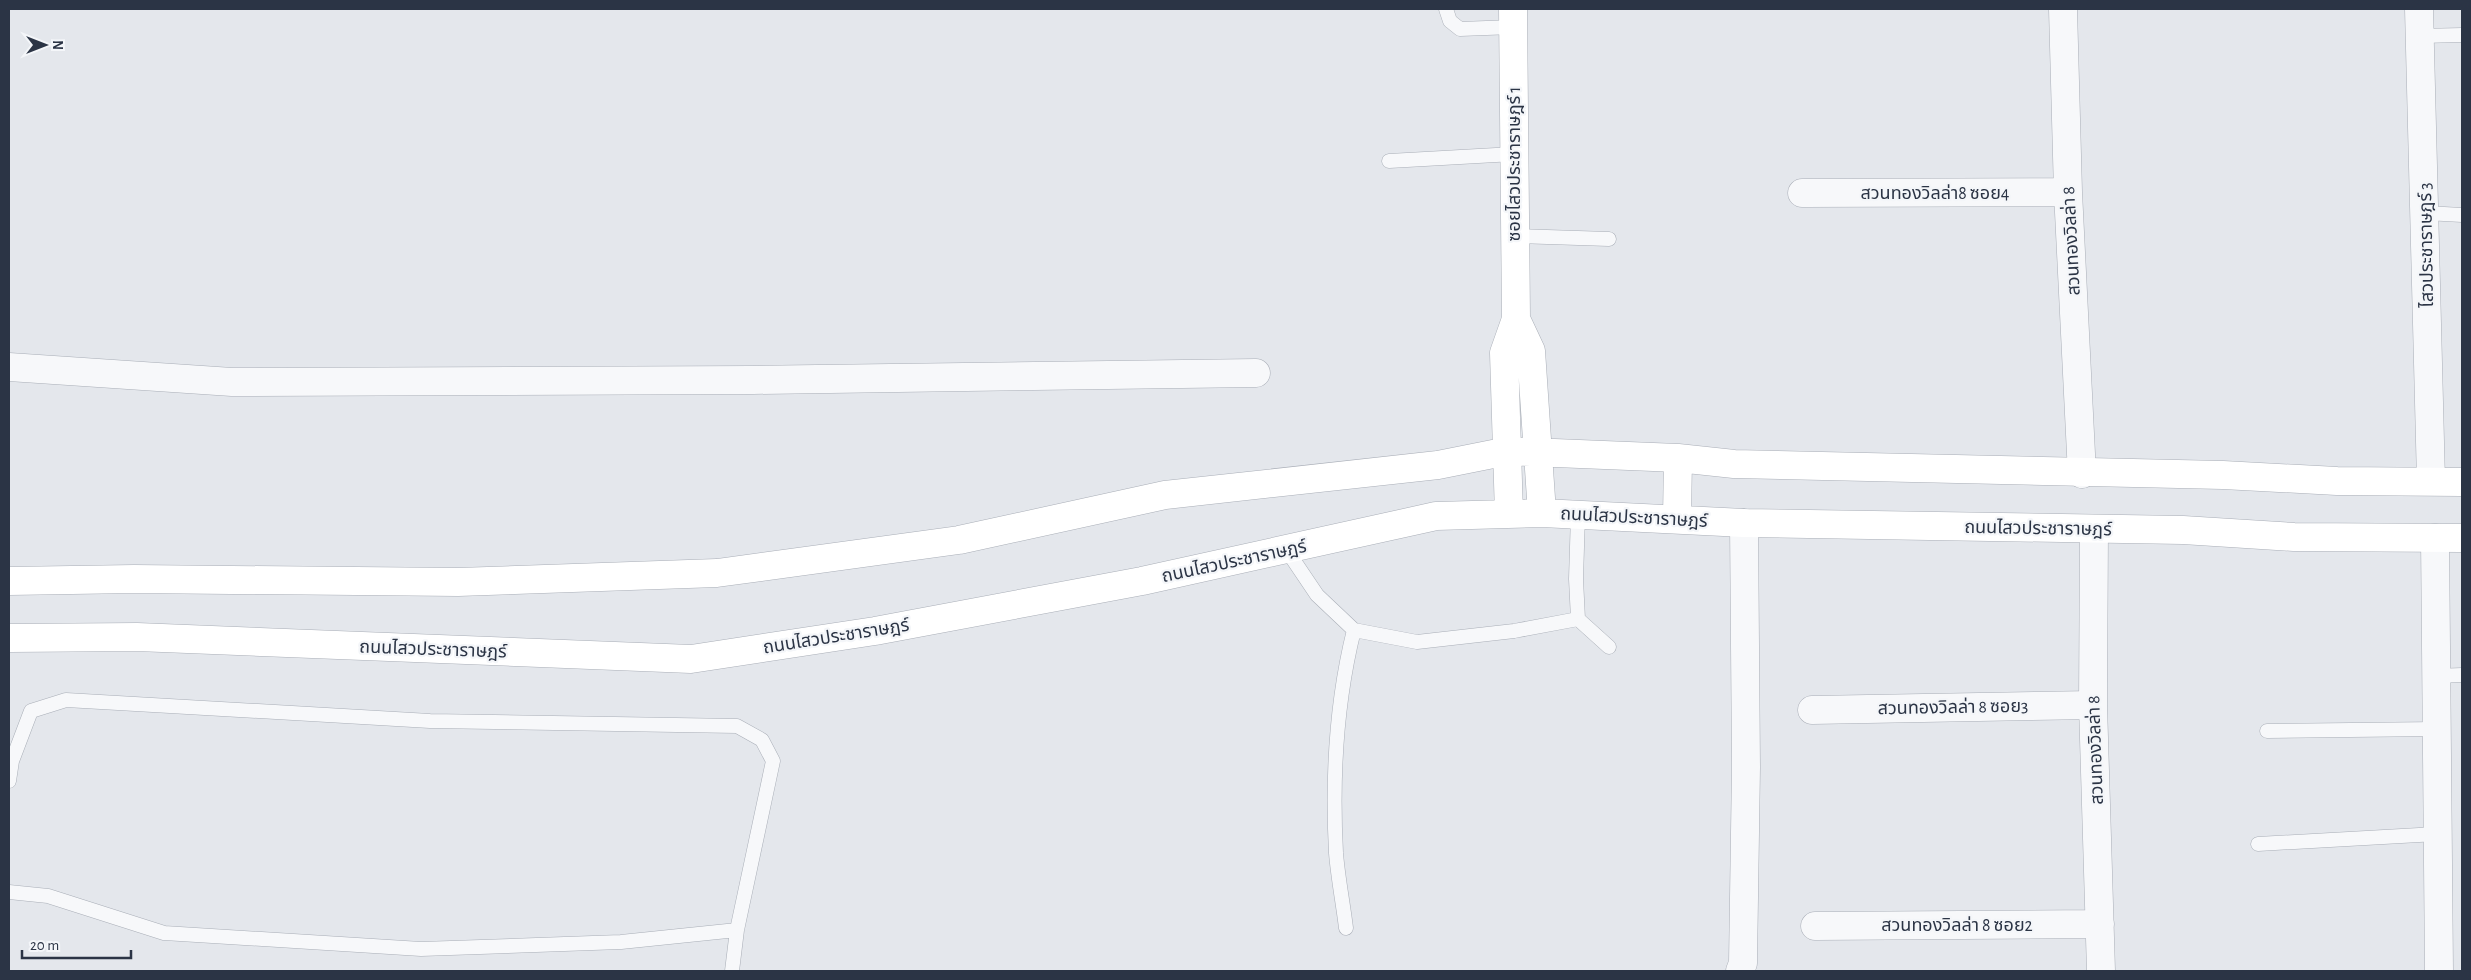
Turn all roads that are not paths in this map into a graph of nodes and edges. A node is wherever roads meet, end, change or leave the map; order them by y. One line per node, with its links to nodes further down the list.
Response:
1 (1446, 9): 4 (lane)
2 (2063, 9): 9 (street, สวนทองวิลล่า 8)
3 (2419, 9): 6 (street, ไสวประชาราษฎร์ 3)
4 (1513, 18): 7 (main road, ซอยไสวประชาราษฎร์ 1)
5 (2462, 35): 6 (lane)
6 (2420, 36): 11 (street, ไสวประชาราษฎร์ 3)
7 (1514, 154): 8 (lane); 13 (main road, ซอยไสวประชาราษฎร์ 1)
8 (1389, 161)
9 (2068, 192): 10 (street, สวนทองวิลล่า8 ซอย4); 21 (street, สวนทองวิลล่า 8)
10 (1802, 193)
11 (2426, 213): 12 (lane); 22 (street, ไสวประชาราษฎร์ 3)
12 (2462, 215)
13 (1514, 236): 14 (lane); 15 (main road, ซอยไสวประชาราษฎร์ 1)
14 (1609, 238)
15 (1516, 319): 18 (main road); 19 (main road)
16 (9, 367): 17 (street)
17 (1256, 373)
18 (1508, 451): 19 (main road); 25 (main road); 33 (main road)
19 (1539, 452): 20 (main road); 24 (main road)
20 (1678, 458): 21 (main road); 27 (main road)
21 (2082, 474): 22 (main road)
22 (2431, 481): 23 (main road)
23 (2462, 482)
24 (1542, 513): 25 (main road, ถนนไสวประชาราษฎร์); 26 (main road, ถนนไสวประชาราษฎร์)
25 (1508, 514): 32 (main road, ถนนไสวประชาราษฎร์)
26 (1578, 515): 27 (main road, ถนนไสวประชาราษฎร์); 34 (lane)
27 (1677, 519): 28 (main road, ถนนไสวประชาราษฎร์)
28 (1744, 524): 29 (main road, ถนนไสวประชาราษฎร์); 52 (street)
29 (2094, 529): 30 (main road, ถนนไสวประชาราษฎร์); 39 (street, สวนทองวิลล่า 8)
30 (2435, 538): 31 (main road, ถนนไสวประชาราษฎร์); 38 (street)
31 (2462, 538)
32 (1286, 549): 35 (lane); 36 (main road, ถนนไสวประชาราษฎร์)
33 (9, 581)
34 (1578, 619): 35 (lane); 37 (lane)
35 (1354, 630): 49 (lane)
36 (9, 638)
37 (1609, 646)
38 (2449, 675): 41 (street)
39 (2093, 705): 40 (street, สวนทองวิลล่า 8 ซอย3); 47 (street, สวนทองวิลล่า 8)
40 (1812, 710)
41 (2437, 729): 42 (lane); 44 (street)
42 (2267, 731)
43 (9, 781): 50 (lane)
44 (2437, 834): 45 (lane); 54 (street)
45 (2258, 844)
46 (9, 892): 50 (lane)
47 (2100, 924): 48 (street, สวนทองวิลล่า 8 ซอย2); 53 (street, สวนทองวิลล่า 8)
48 (1815, 926)
49 (1346, 928)
50 (737, 930): 51 (lane)
51 (732, 971)
52 (1740, 971)
53 (2101, 971)
54 (2439, 971)

